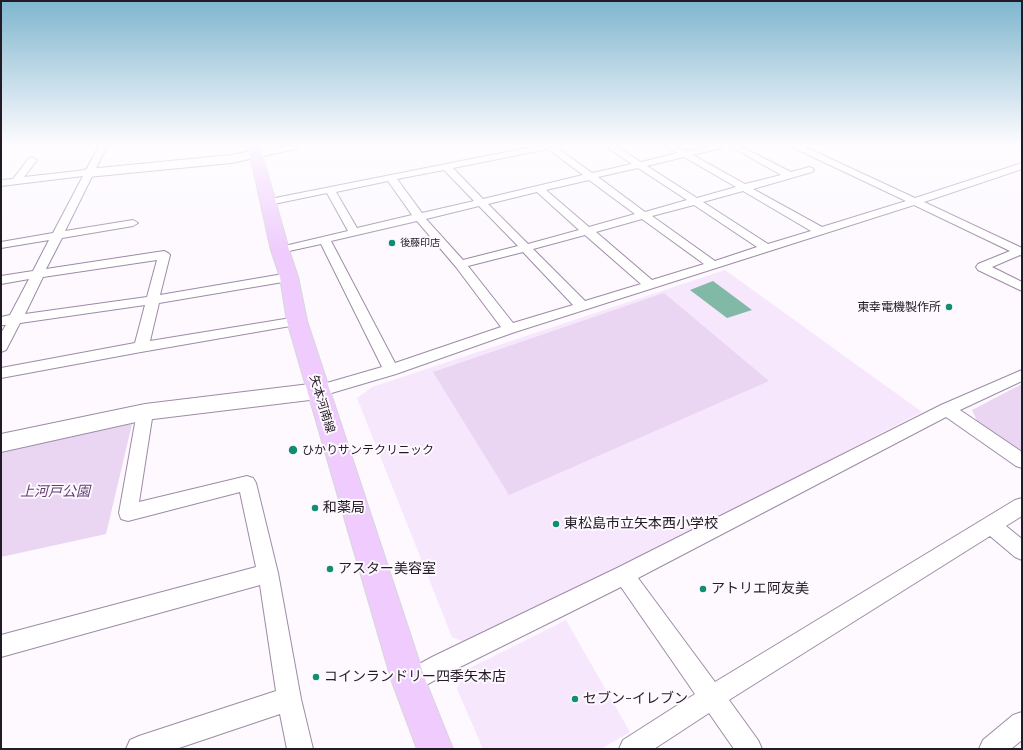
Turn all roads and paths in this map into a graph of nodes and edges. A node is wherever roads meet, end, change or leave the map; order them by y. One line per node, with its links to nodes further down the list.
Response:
1 (24, 181): 14 (street)
2 (84, 181): 29 (street)
3 (263, 181): 21 (main road, 矢本河南線)
4 (372, 181): 18 (street)
5 (393, 181): 24 (street)
6 (461, 181): 22 (street)
7 (571, 181): 17 (street)
8 (598, 181): 23 (street)
9 (664, 181): 19 (street)
10 (732, 181): 16 (street)
11 (764, 181): 16 (street)
12 (872, 181): 20 (street)
13 (976, 181): 20 (street)
14 (16, 182): 15 (street)
15 (1, 183)
16 (743, 187): 19 (street); 27 (street)
17 (539, 189): 22 (street); 26 (street)
18 (330, 190): 21 (street); 28 (street)
19 (694, 201): 23 (street); 33 (street)
20 (915, 201): 27 (street); 35 (street)
21 (269, 202): 34 (main road, 矢本河南線)
22 (482, 203): 24 (street); 32 (street)
23 (643, 215): 26 (street); 37 (street)
24 (420, 217): 28 (street); 36 (street)
25 (133, 223): 29 (street)
26 (586, 230): 32 (street); 41 (street)
27 (820, 231): 33 (street)
28 (354, 232): 30 (street)
29 (58, 235): 31 (street); 38 (street)
30 (324, 239): 34 (street); 51 (street)
31 (1, 245)
32 (525, 248): 36 (street); 44 (street)
33 (766, 248): 37 (street)
34 (280, 250): 39 (main road, 矢本河南線)
35 (1020, 252): 42 (street)
36 (460, 264): 48 (street)
37 (713, 265): 41 (street)
38 (38, 274): 40 (street); 43 (street); 45 (street)
39 (289, 277): 43 (street); 47 (main road, 矢本河南線)
40 (1, 280)
41 (650, 285): 44 (street)
42 (1022, 287)
43 (153, 300): 45 (street); 50 (street)
44 (583, 306): 48 (street)
45 (15, 319): 46 (street); 49 (street)
46 (1, 321)
47 (297, 321): 50 (street); 54 (main road, 矢本河南線)
48 (510, 329): 51 (street)
49 (1, 347)
50 (141, 347): 52 (street)
51 (391, 370): 54 (street)
52 (1, 373)
53 (1022, 375): 55 (street)
54 (318, 391): 56 (street); 65 (main road, 矢本河南線)
55 (947, 410): 58 (street); 63 (street)
56 (146, 412): 57 (street); 62 (street)
57 (1, 443)
58 (1022, 461)
59 (1022, 506): 60 (street)
60 (990, 525): 61 (street); 66 (street)
61 (1022, 551)
62 (268, 573): 64 (street); 67 (street)
63 (624, 575): 65 (street); 66 (street)
64 (1, 646)
65 (409, 682): 71 (main road, 矢本河南線)
66 (712, 697): 72 (street); 73 (street)
67 (289, 699): 69 (street); 70 (street)
68 (1022, 724): 74 (street)
69 (139, 749)
70 (300, 749)
71 (435, 749)
72 (632, 749)
73 (749, 749)
74 (992, 749)

